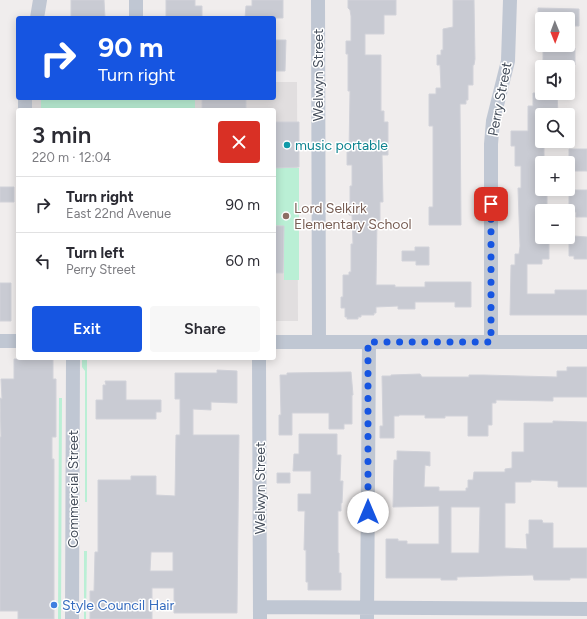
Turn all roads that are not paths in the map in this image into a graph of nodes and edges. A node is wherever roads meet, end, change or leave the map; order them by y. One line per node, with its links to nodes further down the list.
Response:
1 (40, 0): 5 (street)
2 (136, 0): 6 (street)
3 (318, 0): 10 (street, Welwyn Street)
4 (510, 0): 12 (street, Perry Street)
5 (37, 16)
6 (136, 16)
7 (16, 341): 8 (street)
8 (0, 342)
9 (276, 342): 10 (street)
10 (319, 342): 11 (street)
11 (368, 342): 12 (street); 18 (street)
12 (491, 342): 13 (street)
13 (587, 342)
14 (73, 360): 19 (street, Commercial Street)
15 (259, 360): 17 (street, Welwyn Street)
16 (587, 609): 18 (street)
17 (260, 613): 18 (street)
18 (367, 614)
19 (72, 619)

